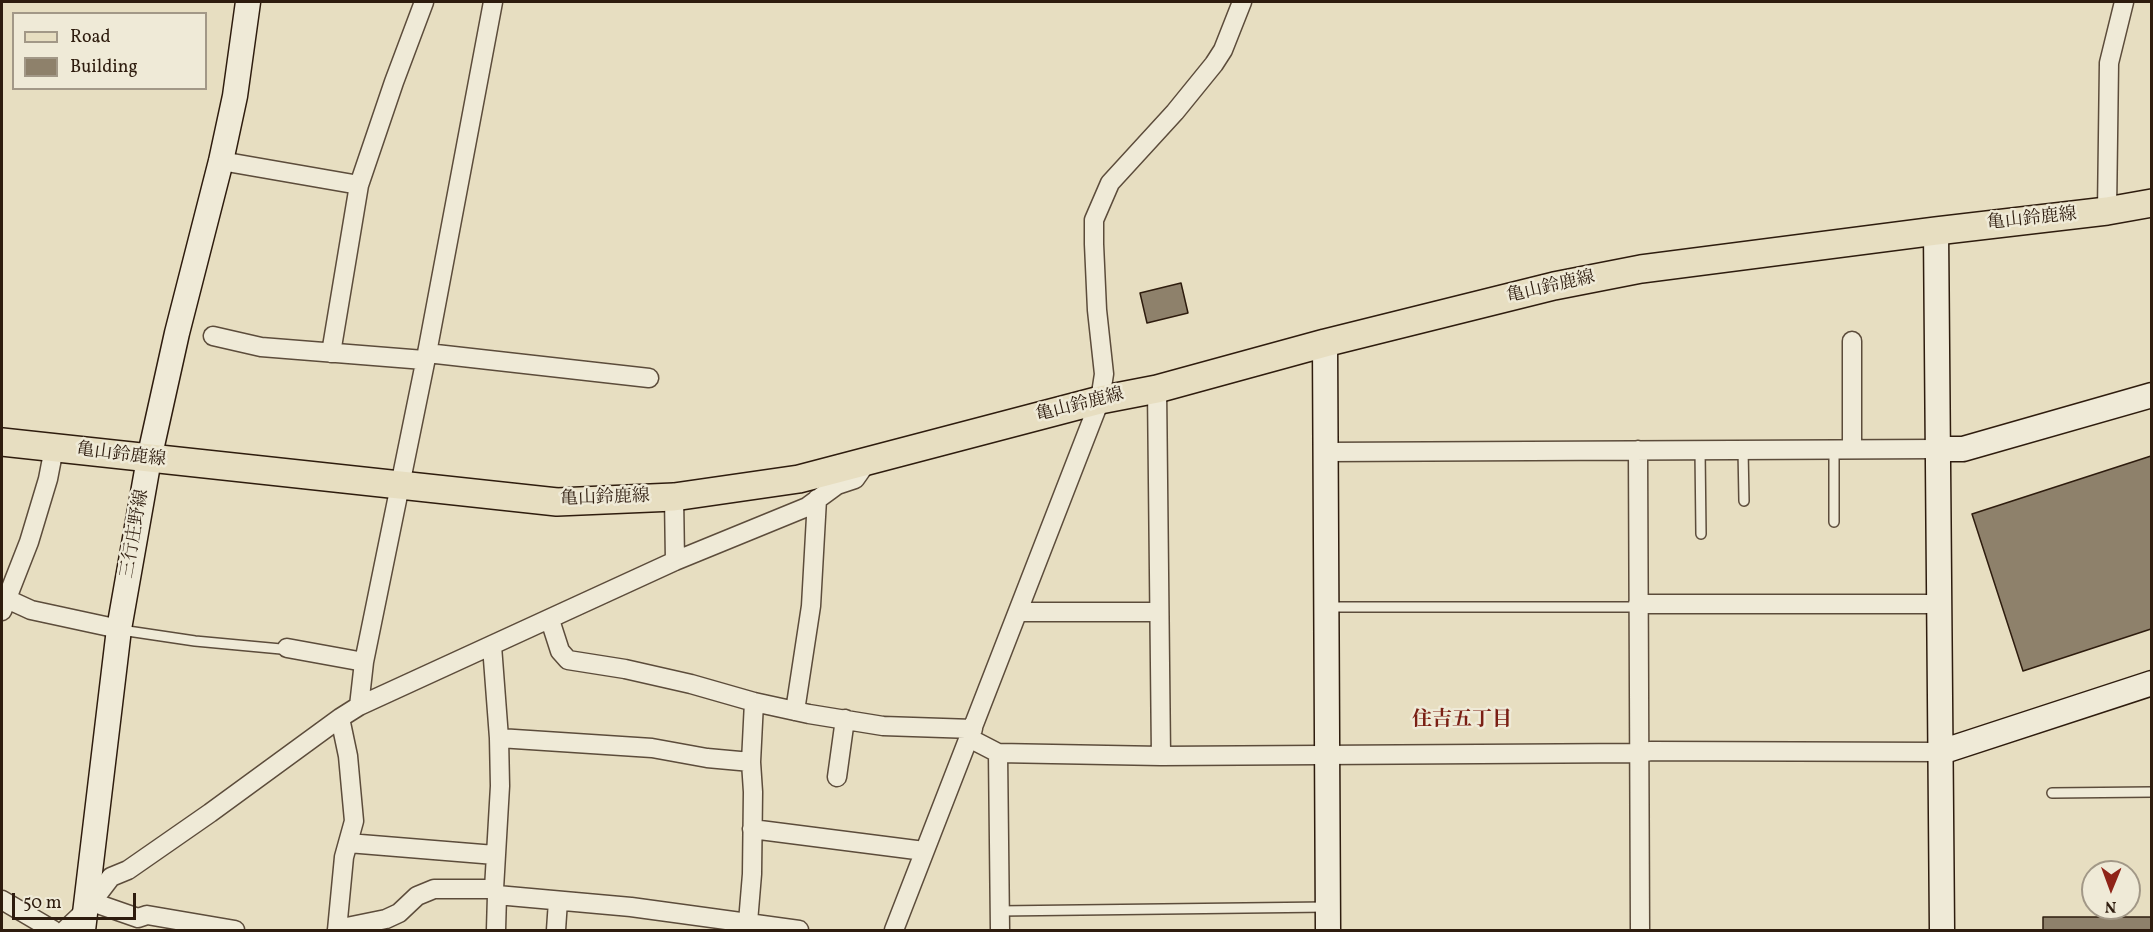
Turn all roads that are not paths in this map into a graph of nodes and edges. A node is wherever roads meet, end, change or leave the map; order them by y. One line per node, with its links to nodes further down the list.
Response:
1 (248, 2): 6 (street, 三行庄野線)
2 (424, 2): 7 (street)
3 (493, 2): 15 (street)
4 (1242, 2): 19 (street)
5 (2124, 2): 9 (street)
6 (221, 161): 7 (street); 28 (street, 三行庄野線)
7 (359, 185): 14 (street)
8 (2151, 203): 9 (main road, 亀山鈴鹿線)
9 (2108, 212): 10 (main road, 亀山鈴鹿線)
10 (1936, 231): 13 (main road, 亀山鈴鹿線); 24 (street)
11 (213, 336): 14 (street)
12 (1852, 341): 23 (street)
13 (1325, 343): 17 (main road, 亀山鈴鹿線); 27 (street)
14 (331, 353): 15 (street)
15 (426, 357): 16 (street); 30 (street)
16 (649, 378)
17 (1157, 389): 19 (main road, 亀山鈴鹿線); 42 (street)
18 (2151, 395): 24 (street)
19 (1100, 400): 29 (main road, 亀山鈴鹿線); 41 (street)
20 (2, 442): 21 (main road, 亀山鈴鹿線)
21 (54, 448): 28 (main road, 亀山鈴鹿線); 38 (street)
22 (1743, 449): 23 (street); 26 (street); 33 (lane)
23 (1843, 449): 24 (street); 34 (lane)
24 (1937, 449): 37 (street)
25 (1638, 450): 26 (street); 27 (street); 40 (street)
26 (1700, 450): 35 (lane)
27 (1326, 452): 39 (street)
28 (148, 459): 30 (main road, 亀山鈴鹿線); 44 (street, 三行庄野線)
29 (867, 462): 31 (main road, 亀山鈴鹿線); 32 (street)
30 (399, 486): 31 (main road, 亀山鈴鹿線); 47 (street)
31 (674, 497): 36 (street)
32 (818, 499): 36 (street); 51 (street)
33 (1744, 501)
34 (1834, 522)
35 (1701, 534)
36 (675, 561): 43 (street)
37 (1938, 604): 40 (street); 56 (street)
38 (4, 605): 44 (street)
39 (1326, 606): 40 (lane); 59 (street)
40 (1638, 606): 58 (street)
41 (1019, 612): 42 (street); 54 (street)
42 (1160, 612): 60 (street)
43 (550, 620): 45 (street); 49 (street)
44 (119, 629): 46 (lane); 73 (street, 三行庄野線)
45 (492, 646): 50 (street); 55 (street)
46 (287, 648): 47 (street)
47 (364, 662): 50 (street)
48 (2151, 683): 56 (street)
49 (754, 702): 51 (street); 61 (street)
50 (359, 706): 52 (street)
51 (795, 711): 53 (street)
52 (340, 718): 66 (street); 73 (street)
53 (845, 720): 54 (street); 62 (street)
54 (971, 734): 57 (street); 67 (street)
55 (499, 738): 61 (street); 68 (street)
56 (1941, 752): 58 (street); 87 (street)
57 (998, 753): 60 (street); 72 (street)
58 (1639, 753): 59 (street); 86 (street)
59 (1326, 754): 60 (street); 74 (street)
60 (1161, 756)
61 (751, 762): 65 (street)
62 (837, 777)
63 (2151, 792): 64 (lane)
64 (2052, 793)
65 (752, 829): 67 (street); 75 (street)
66 (348, 843): 68 (street); 80 (street)
67 (924, 850): 84 (street)
68 (495, 855): 69 (street)
69 (496, 892): 71 (street); 80 (street); 81 (street)
70 (2, 900): 77 (street)
71 (558, 901): 76 (street); 82 (street)
72 (999, 911): 74 (lane); 85 (street)
73 (87, 914): 78 (street); 79 (street)
74 (1328, 919)
75 (748, 922): 76 (street); 83 (street)
76 (711, 924)
77 (53, 930)
78 (65, 930)
79 (235, 930)
80 (337, 930)
81 (496, 930)
82 (556, 930)
83 (800, 930)
84 (894, 930)
85 (1000, 930)
86 (1640, 930)
87 (1942, 930)

